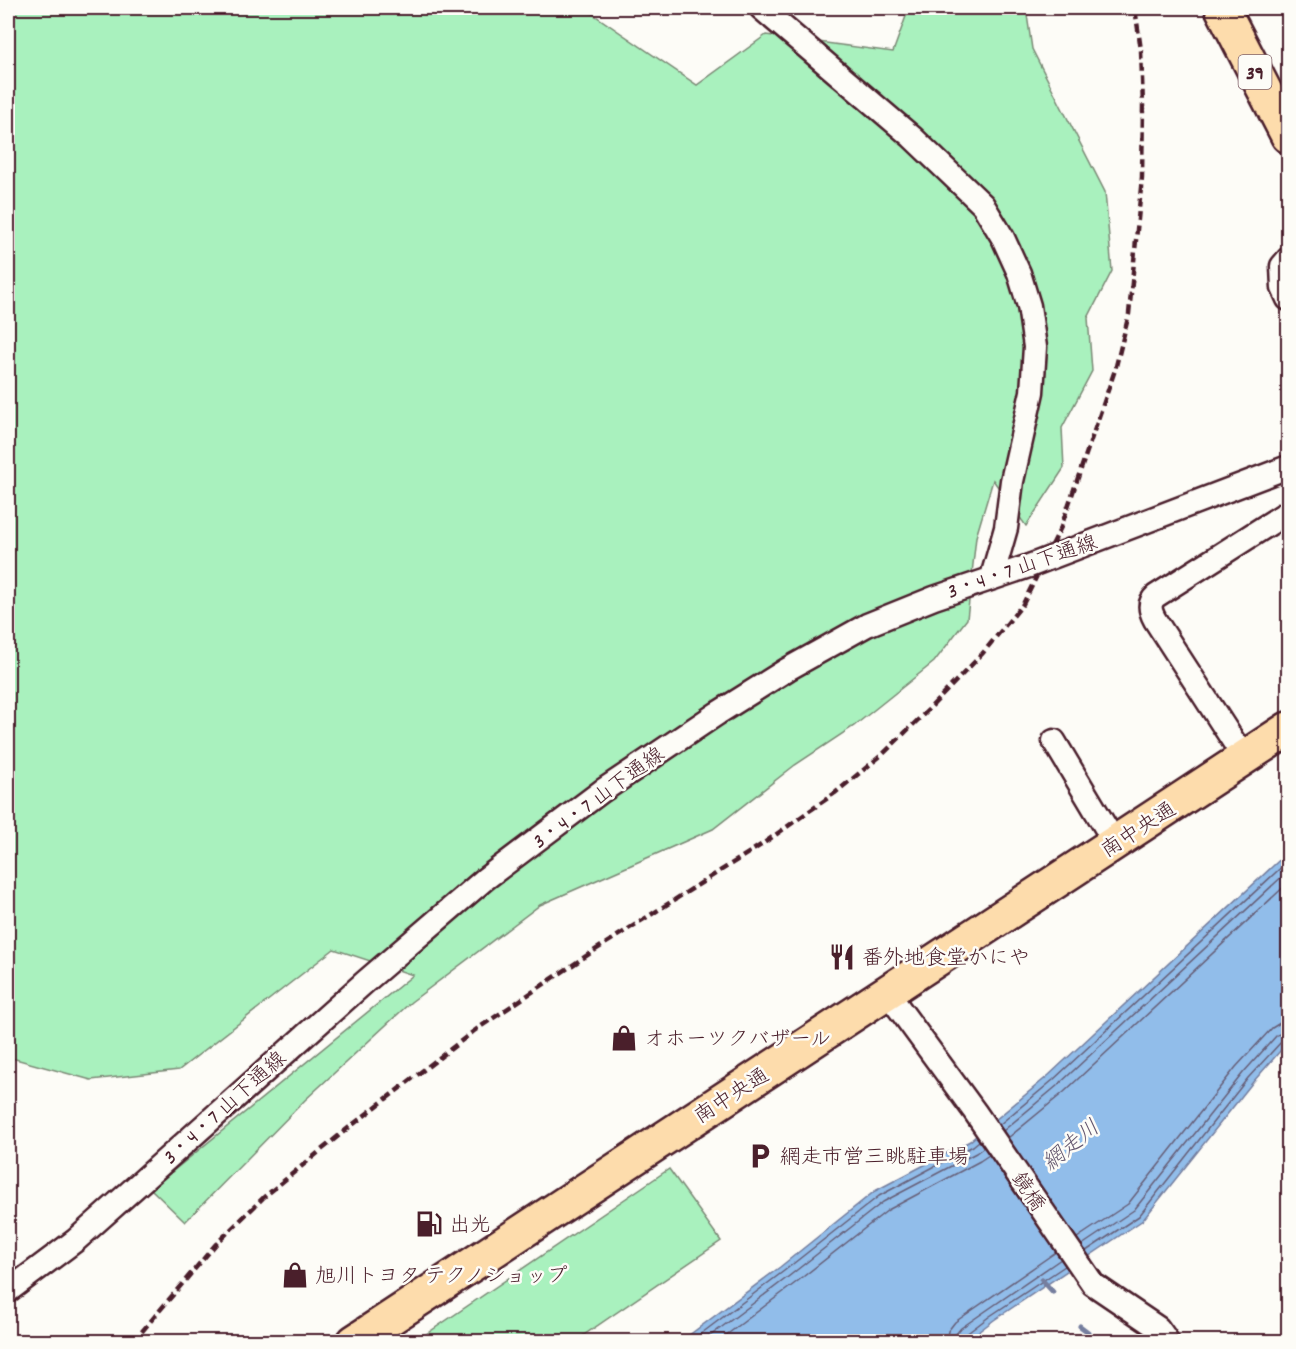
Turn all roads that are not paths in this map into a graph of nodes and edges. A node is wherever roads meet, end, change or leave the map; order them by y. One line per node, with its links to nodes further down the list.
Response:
1 (761, 8): 8 (street)
2 (1222, 8): 3 (highway, 39)
3 (1288, 136)
4 (1288, 259): 5 (street)
5 (1288, 299)
6 (1288, 467): 8 (street, 3・4・7 山下通線, bridge)
7 (1288, 512): 11 (street)
8 (992, 577): 14 (street, 3・4・7 山下通線)
9 (1288, 729): 11 (highway, 南中央通)
10 (1054, 741): 12 (street)
11 (1245, 759): 12 (highway, 南中央通)
12 (1115, 843): 13 (highway, 南中央通)
13 (887, 992): 15 (highway, 南中央通); 16 (street, 鏡橋)
14 (8, 1291)
15 (354, 1341)
16 (1168, 1341)

